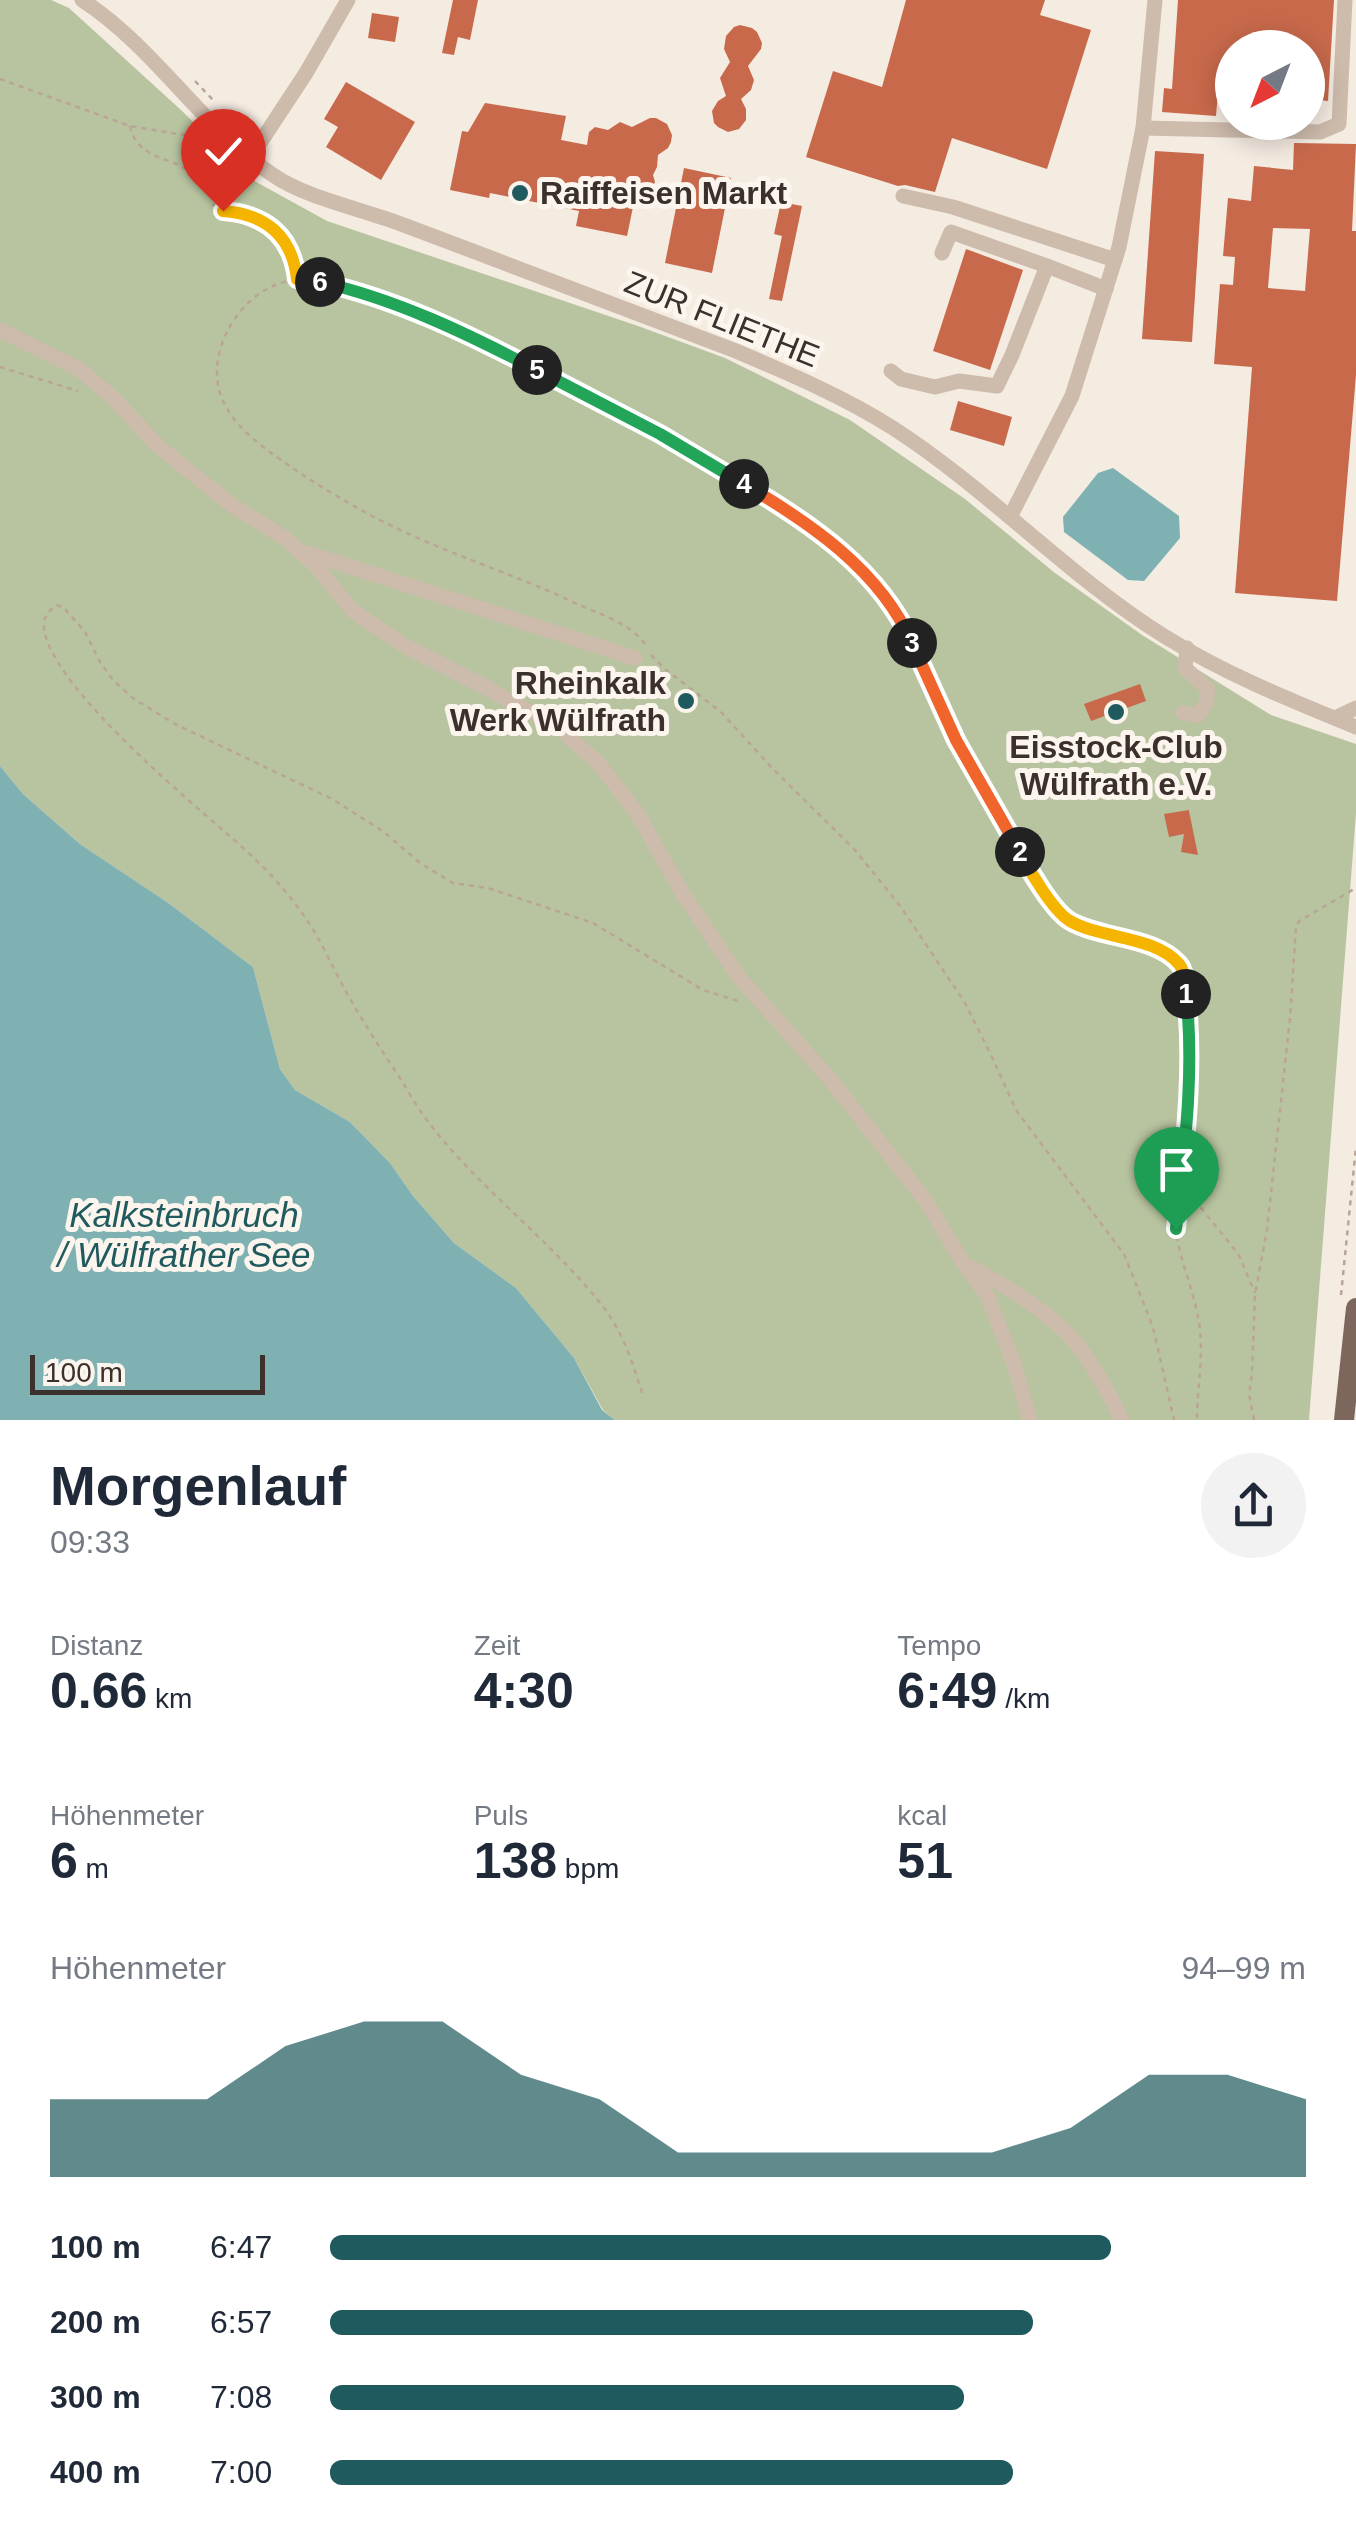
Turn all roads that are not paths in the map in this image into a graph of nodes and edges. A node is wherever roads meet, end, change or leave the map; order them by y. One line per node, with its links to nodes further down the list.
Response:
1 (82, 0): 6 (street, ZUR FLIETHE)
2 (348, 0): 6 (street)
3 (1155, 0): 5 (street)
4 (1346, 0): 5 (street)
5 (1143, 128): 9 (street)
6 (250, 158): 14 (street, ZUR FLIETHE)
7 (903, 196): 9 (street)
8 (942, 253): 10 (street)
9 (1115, 260): 11 (street)
10 (1046, 266): 11 (street); 13 (street)
11 (1106, 289): 14 (street)
12 (0, 330): 15 (street)
13 (891, 371)
14 (1010, 518): 16 (street, ZUR FLIETHE)
15 (298, 550): 17 (street); 22 (street)
16 (1187, 648): 19 (street); 20 (street, ZUR FLIETHE)
17 (635, 658)
18 (1356, 708): 20 (street)
19 (1184, 712)
20 (1335, 718): 21 (street, ZUR FLIETHE)
21 (1356, 727)
22 (964, 1264): 24 (street); 25 (street)
23 (1356, 1308): 26 (main road)
24 (1030, 1420)
25 (1122, 1420)
26 (1344, 1420)

